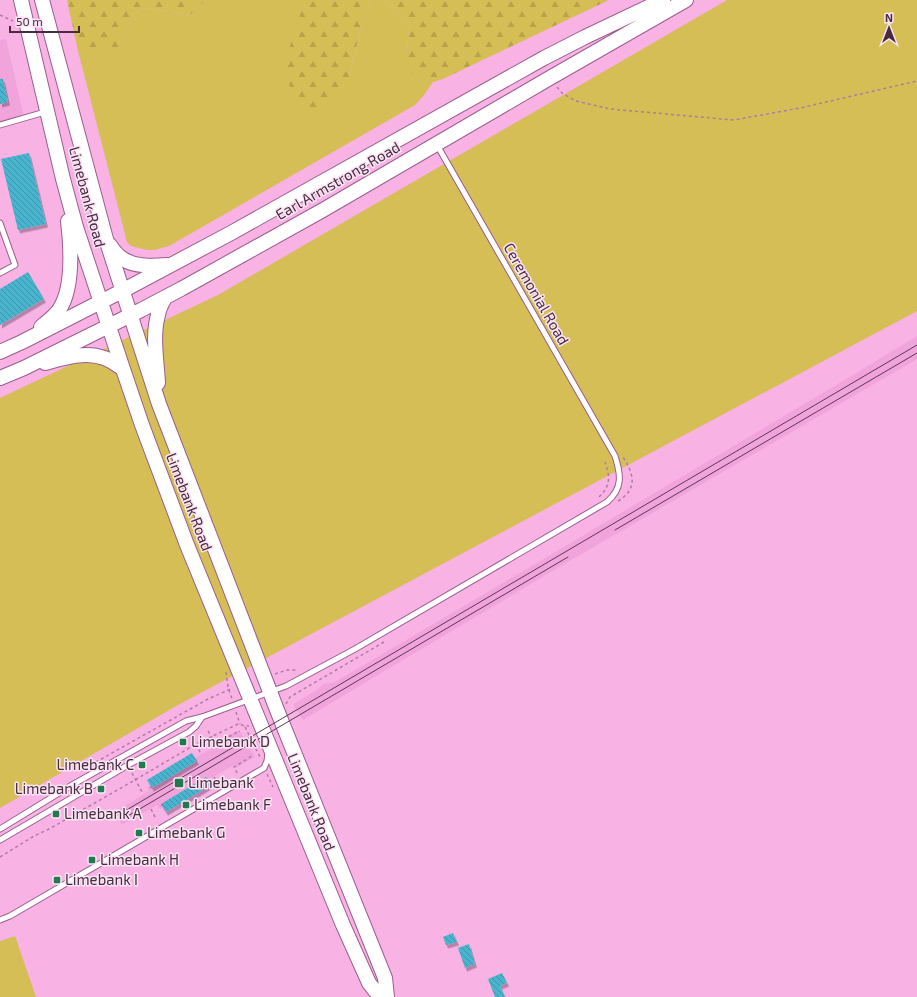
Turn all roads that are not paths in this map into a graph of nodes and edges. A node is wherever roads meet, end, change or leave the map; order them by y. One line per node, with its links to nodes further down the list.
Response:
1 (21, 0): 5 (main road, Limebank Road)
2 (42, 0): 10 (main road, Limebank Road)
3 (663, 0): 11 (main road, Earl Armstrong Road)
4 (686, 0): 7 (main road, Earl Armstrong Road)
5 (48, 111): 6 (lane); 8 (main road, Limebank Road)
6 (0, 124)
7 (437, 144): 14 (main road, Earl Armstrong Road); 24 (lane, Ceremonial Road)
8 (63, 179): 15 (main road, Limebank Road); 18 (main road)
9 (0, 222): 12 (lane)
10 (106, 240): 11 (main road); 13 (main road, Limebank Road)
11 (173, 264): 13 (main road, Earl Armstrong Road)
12 (0, 273)
13 (122, 291): 15 (main road, Earl Armstrong Road); 16 (main road, Limebank Road)
14 (165, 298): 16 (main road, Earl Armstrong Road); 23 (main road)
15 (100, 302): 17 (main road, Limebank Road); 18 (main road, Earl Armstrong Road)
16 (130, 315): 17 (main road, Earl Armstrong Road); 23 (main road, Limebank Road)
17 (108, 325): 20 (main road, Earl Armstrong Road); 21 (main road, Limebank Road)
18 (22, 342): 19 (main road, Earl Armstrong Road)
19 (0, 352)
20 (24, 368): 21 (main road); 22 (main road, Earl Armstrong Road)
21 (123, 369): 25 (main road, Limebank Road)
22 (0, 378)
23 (159, 404): 24 (main road, Limebank Road)
24 (270, 692): 25 (lane, Ceremonial Road); 32 (main road, Limebank Road)
25 (250, 700): 26 (lane, Ceremonial Road); 27 (main road, Limebank Road)
26 (202, 717): 28 (lane, Ceremonial Road); 29 (lane)
27 (267, 740): 30 (lane); 31 (main road, Limebank Road)
28 (0, 829)
29 (0, 840)
30 (0, 920)
31 (380, 997)
32 (387, 997)

